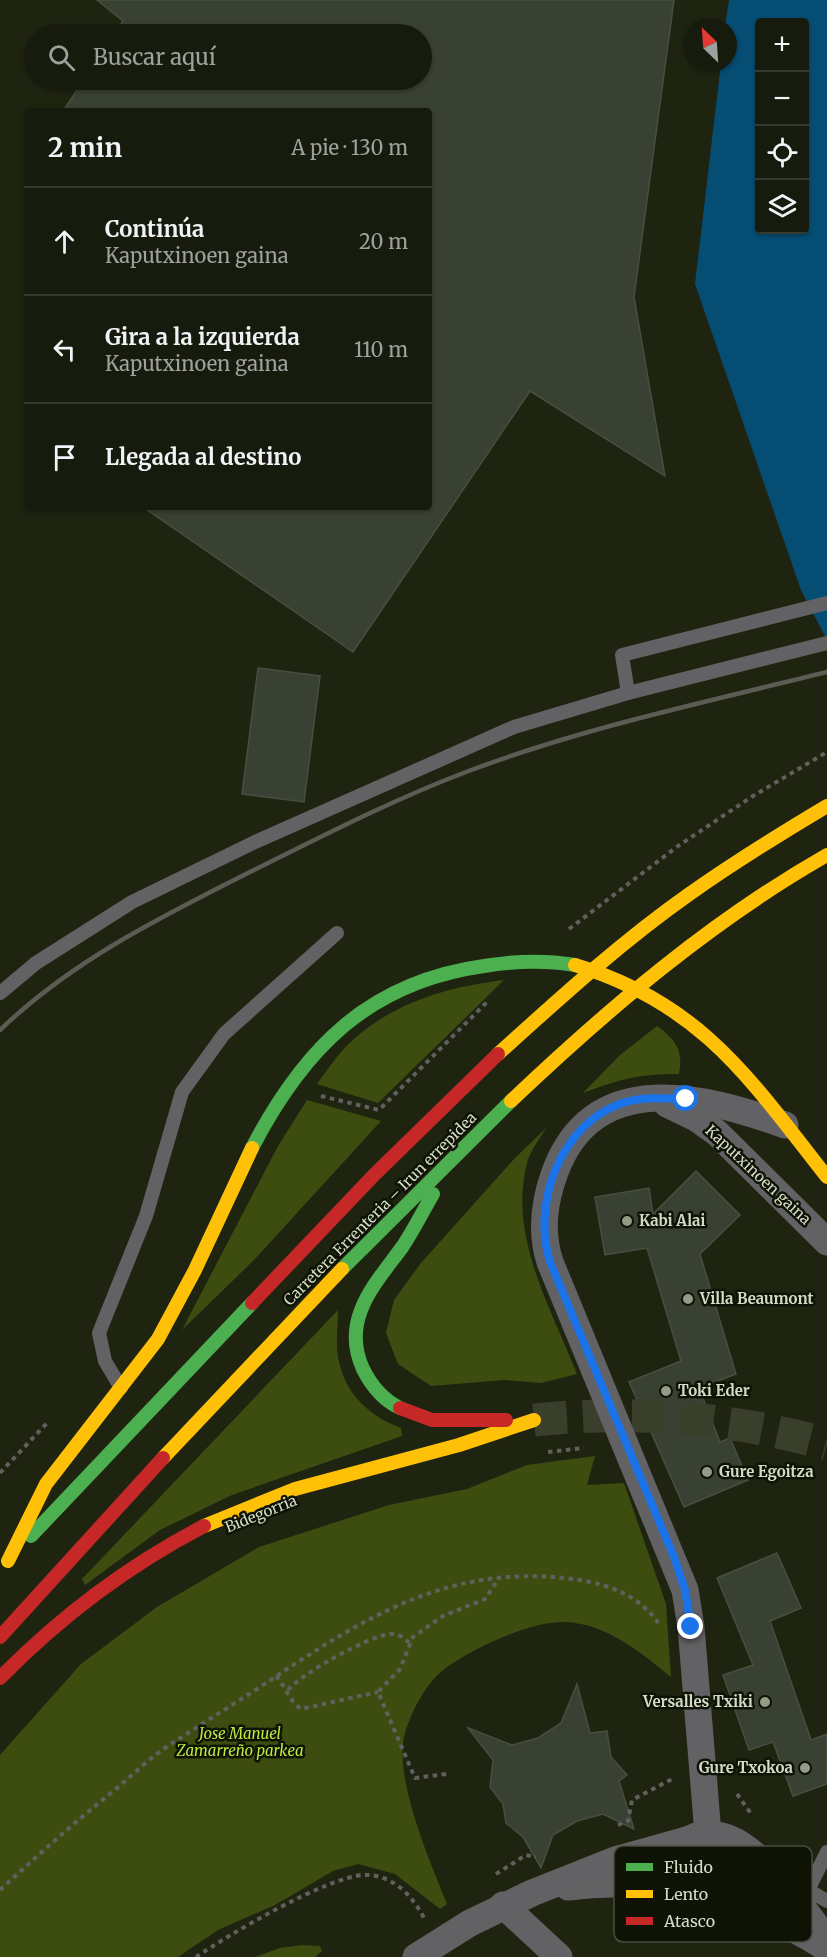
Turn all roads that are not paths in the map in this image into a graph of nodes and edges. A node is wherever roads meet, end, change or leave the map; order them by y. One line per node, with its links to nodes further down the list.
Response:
1 (827, 603): 3 (lane)
2 (827, 643): 3 (lane)
3 (628, 693): 7 (lane)
4 (827, 806): 14 (main road, Carretera Errenteria – Irun errepidea)
5 (827, 855): 10 (main road, Carretera Errenteria – Irun errepidea)
6 (337, 933): 13 (lane)
7 (0, 993)
8 (652, 1098): 9 (street, Kaputxinoen gaina); 12 (street, Kaputxinoen gaina); 17 (street, Kaputxinoen gaina)
9 (786, 1125): 11 (main road); 13 (main road)
10 (459, 1152): 15 (main road, Carretera Errenteria – Irun errepidea); 16 (main road)
11 (827, 1177)
12 (827, 1242)
13 (122, 1390): 14 (main road)
14 (4, 1565)
15 (0, 1636)
16 (0, 1678)
17 (702, 1835): 18 (street); 19 (street); 20 (street)
18 (664, 1846)
19 (680, 1846)
20 (740, 1846)
21 (827, 1852): 23 (lane)
22 (614, 1860): 25 (street)
23 (812, 1872)
24 (614, 1884): 25 (street)
25 (532, 1893): 28 (street)
26 (812, 1896): 27 (lane)
27 (827, 1901)
28 (502, 1905): 33 (street); 34 (street)
29 (812, 1915): 31 (street)
30 (812, 1939): 32 (street)
31 (827, 1941)
32 (827, 1948)
33 (427, 1950)
34 (559, 1957)

